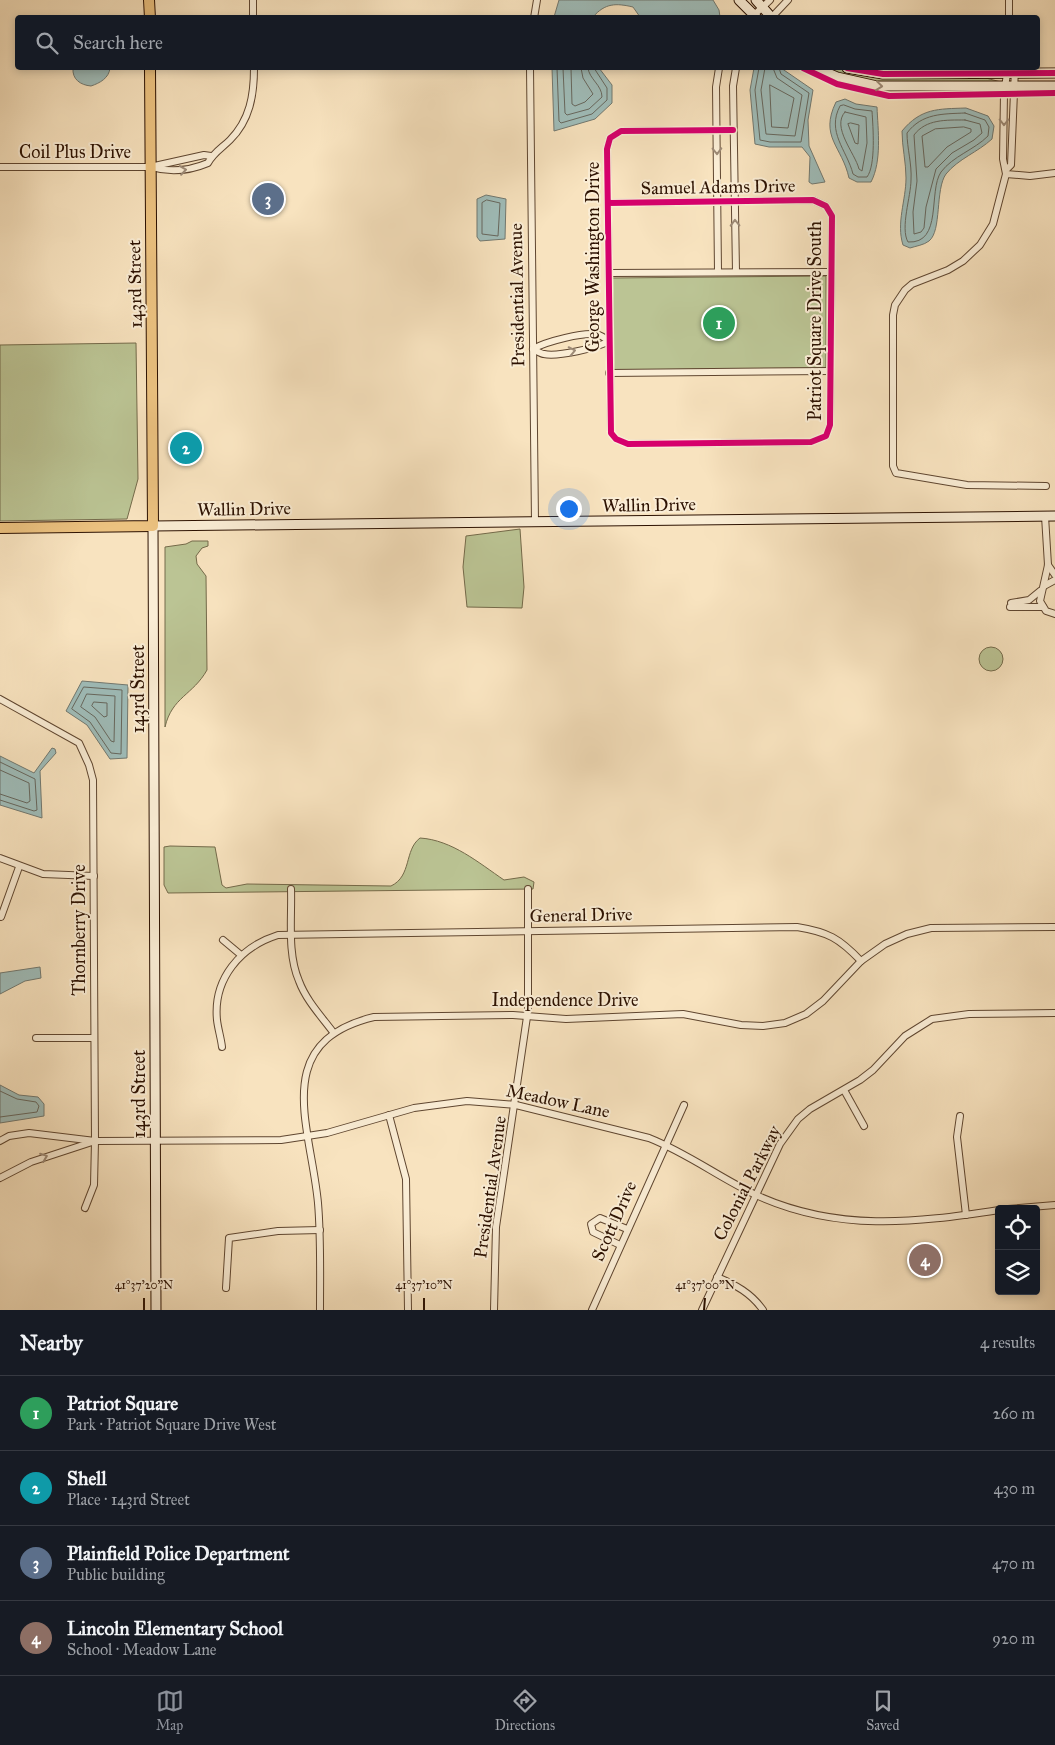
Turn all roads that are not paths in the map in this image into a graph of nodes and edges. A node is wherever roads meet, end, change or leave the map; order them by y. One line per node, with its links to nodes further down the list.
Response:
1 (149, 0): 8 (main road)
2 (253, 0): 9 (street)
3 (537, 0): 10 (street)
4 (739, 0): 11 (street)
5 (788, 0): 14 (street)
6 (1009, 0): 15 (street)
7 (763, 2): 12 (street); 13 (street)
8 (150, 15)
9 (253, 15)
10 (534, 15)
11 (752, 15)
12 (755, 15)
13 (771, 15)
14 (774, 15)
15 (1009, 15)
16 (150, 70): 30 (main road, 143rd Street)
17 (254, 70): 30 (street, Coil Plus Drive)
18 (530, 70): 42 (street, Presidential Avenue)
19 (719, 70): 27 (street)
20 (736, 70): 28 (street)
21 (820, 70): 26 (street, one-way to 26)
22 (859, 70): 23 (street)
23 (1011, 71): 24 (street); 26 (street)
24 (1055, 73)
25 (1055, 86): 26 (street)
26 (1009, 87): 31 (street)
27 (716, 130): 28 (street, George Washington Drive); 33 (street, one-way to 33); 35 (street, George Washington Drive)
28 (733, 130): 34 (street)
29 (0, 166): 30 (street, Coil Plus Drive)
30 (150, 167): 49 (main road, 143rd Street)
31 (1007, 172): 32 (street); 46 (street)
32 (1055, 173)
33 (718, 202): 34 (street, Samuel Adams Drive); 35 (street, Samuel Adams Drive); 37 (street)
34 (734, 202): 36 (street, Samuel Adams Drive); 38 (street, one-way to 34)
35 (608, 203): 40 (street, George Washington Drive)
36 (826, 206): 39 (street, Patriot Square Drive South)
37 (718, 272): 38 (street); 40 (street)
38 (736, 272): 39 (street)
39 (831, 272): 43 (street, Patriot Square Drive South)
40 (609, 273): 41 (street, George Washington Drive)
41 (609, 341): 42 (street, one-way to 41); 42 (street); 44 (street, George Washington Drive)
42 (533, 349): 48 (street, Presidential Avenue)
43 (830, 371): 44 (street); 45 (street, Patriot Square Drive South)
44 (609, 373): 45 (street, George Washington Drive)
45 (616, 439)
46 (1046, 486)
47 (1050, 516): 48 (street, Wallin Drive); 51 (street)
48 (535, 522): 49 (street, Wallin Drive)
49 (153, 526): 50 (main road); 85 (street, 143rd Street)
50 (0, 528)
51 (1048, 565): 52 (street); 54 (street)
52 (1055, 575)
53 (1055, 580): 54 (street)
54 (1042, 588): 55 (street); 55 (street)
55 (1043, 607): 56 (street)
56 (1053, 615)
57 (0, 699): 60 (street, Thornberry Drive)
58 (0, 858): 59 (street)
59 (19, 867): 60 (street); 63 (street)
60 (94, 876): 74 (street, Thornberry Drive)
61 (291, 889): 66 (street)
62 (528, 889): 65 (street, Presidential Avenue)
63 (1, 917)
64 (1055, 927): 69 (street, Independence Drive)
65 (528, 930): 66 (street, General Drive); 69 (street, General Drive); 71 (street, Presidential Avenue)
66 (292, 934): 68 (street, General Drive); 72 (street)
67 (223, 940): 68 (street)
68 (240, 955): 75 (street)
69 (861, 960): 71 (street, Independence Drive)
70 (1055, 1013): 76 (street, Colonial Parkway)
71 (528, 1016): 72 (street, Independence Drive); 77 (street, Presidential Avenue)
72 (333, 1032): 82 (street, Independence Drive)
73 (36, 1038): 74 (street)
74 (94, 1038): 84 (street, Thornberry Drive)
75 (222, 1047)
76 (844, 1090): 81 (street); 88 (street, Colonial Parkway)
77 (516, 1105): 79 (street, Meadow Lane); 86 (street, Meadow Lane); 102 (street, Presidential Avenue)
78 (684, 1105): 86 (street, Scott Drive)
79 (389, 1115): 82 (street, Meadow Lane); 101 (street)
80 (960, 1116): 93 (street)
81 (864, 1126)
82 (308, 1136): 85 (street, Meadow Lane); 95 (street, Independence Drive)
83 (0, 1141): 84 (street, Meadow Lane)
84 (95, 1141): 85 (street, Meadow Lane); 87 (street, Meadow Lane, one-way to 84); 91 (street, Thornberry Drive)
85 (156, 1141): 99 (street, 143rd Street)
86 (665, 1145): 88 (street, Meadow Lane); 94 (street, Scott Drive)
87 (0, 1178)
88 (756, 1195): 93 (street, Meadow Lane); 97 (street, Colonial Parkway)
89 (1055, 1205): 90 (street)
90 (1040, 1206)
91 (85, 1208)
92 (995, 1211): 93 (street, Meadow Lane)
93 (966, 1215)
94 (627, 1229): 96 (street, Scott Drive); 96 (street)
95 (320, 1230): 98 (street); 100 (street, Independence Drive)
96 (620, 1245): 103 (street, Scott Drive)
97 (717, 1277): 104 (street, Colonial Parkway); 105 (street)
98 (226, 1288)
99 (156, 1310)
100 (320, 1310)
101 (408, 1310)
102 (494, 1310)
103 (592, 1310)
104 (702, 1310)
105 (763, 1310)

